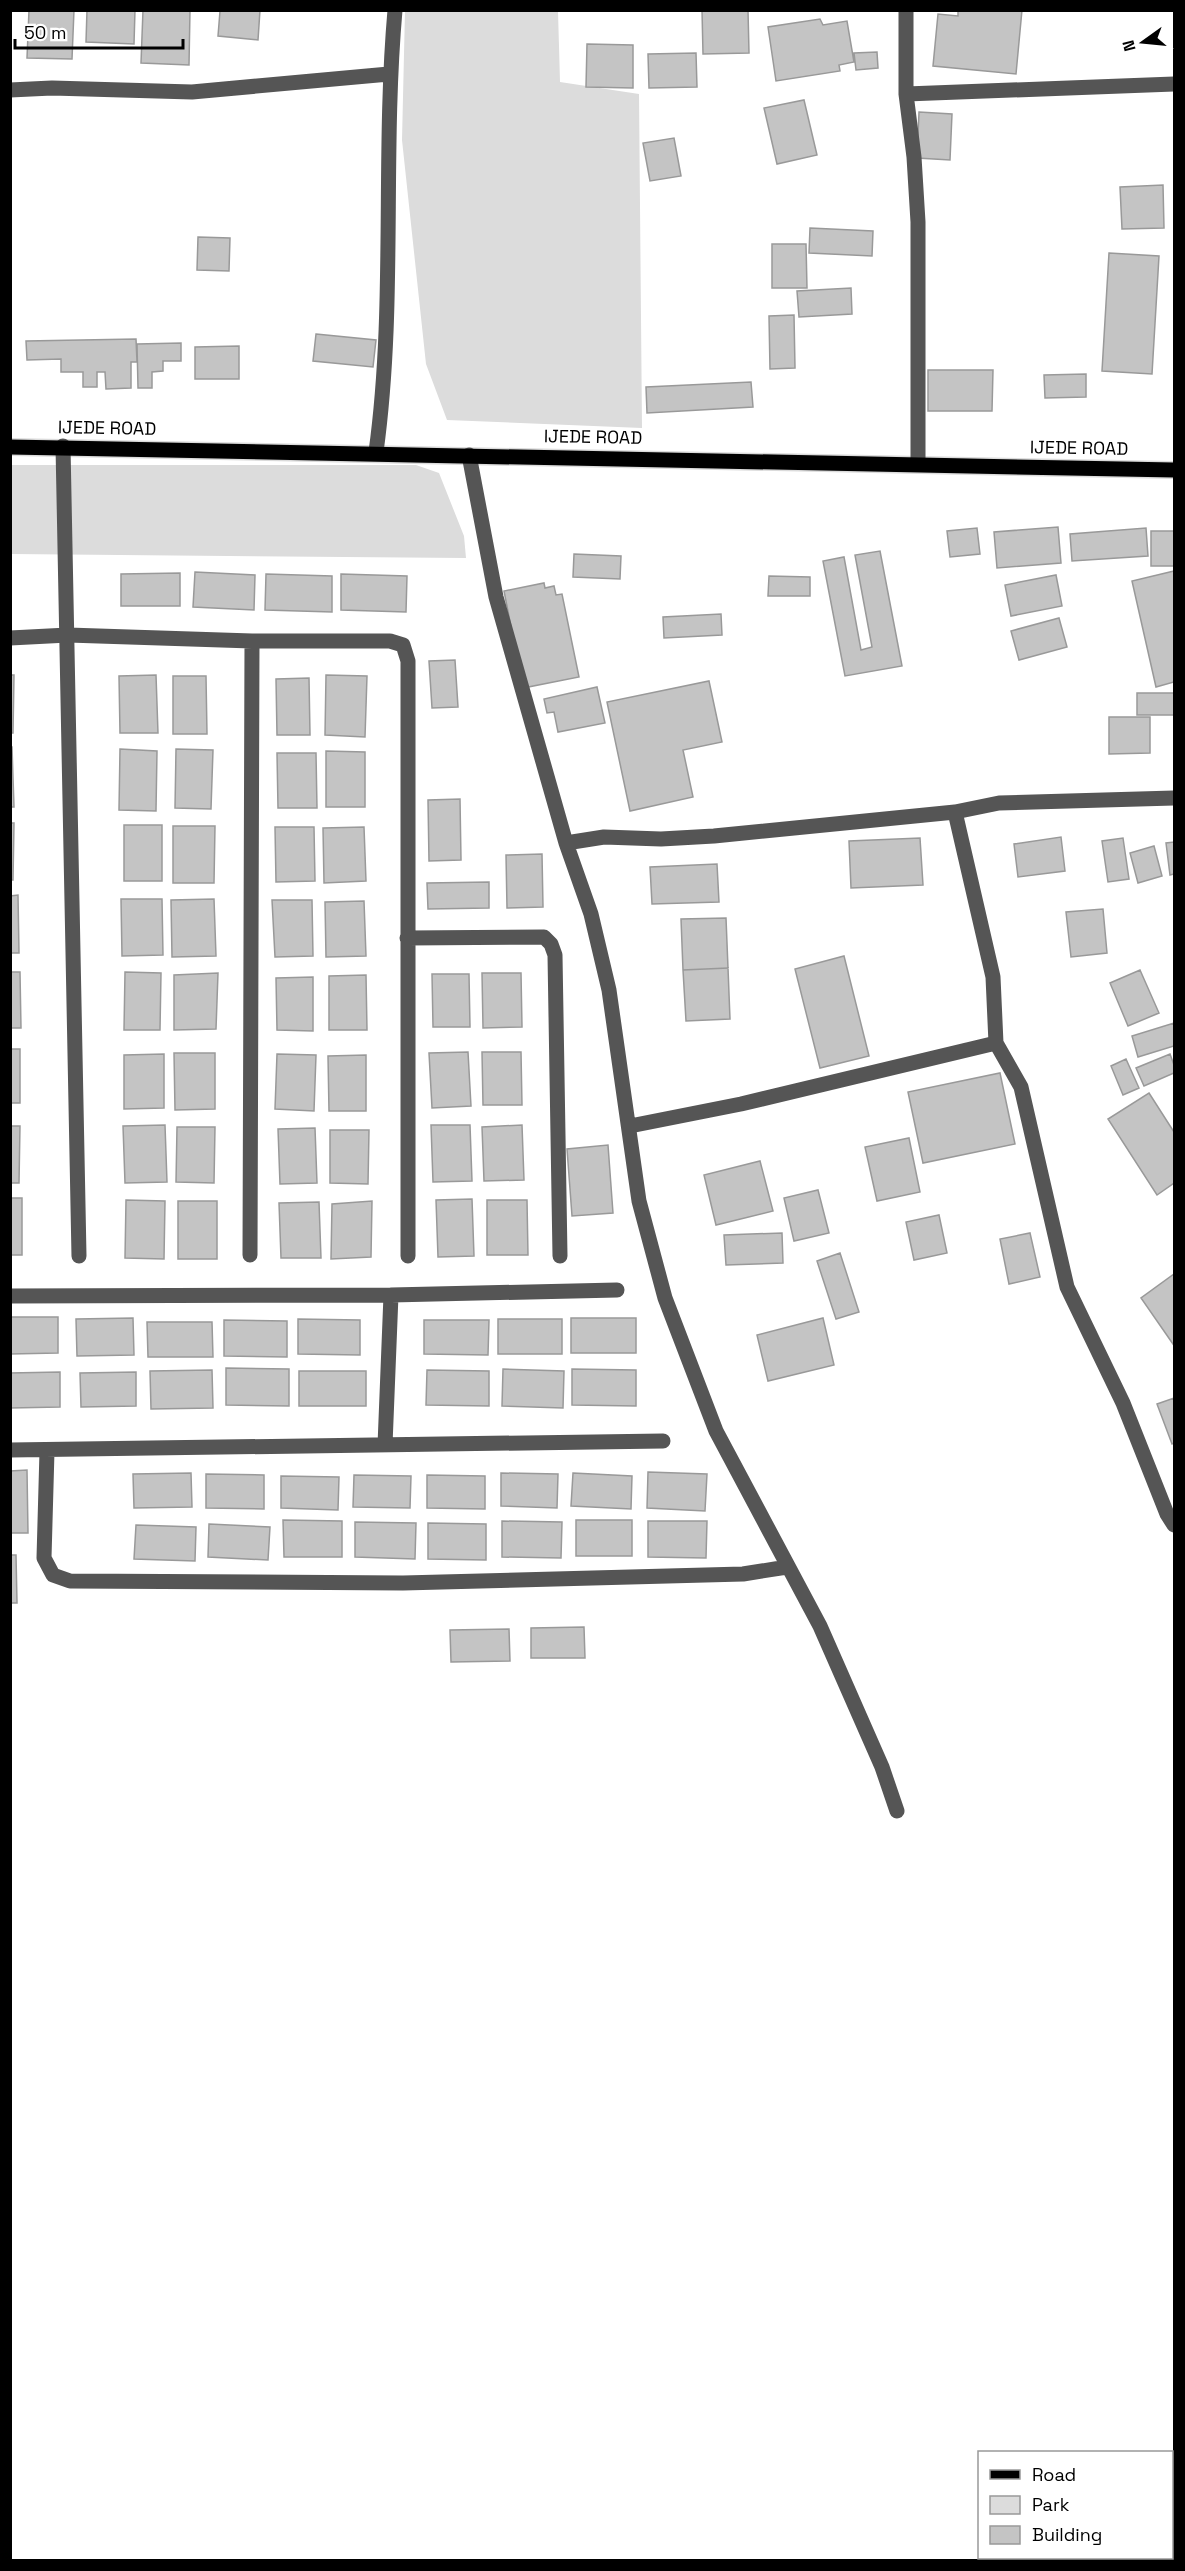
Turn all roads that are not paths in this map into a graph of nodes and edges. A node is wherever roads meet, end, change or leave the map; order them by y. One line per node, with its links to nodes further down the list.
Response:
1 (395, 10): 3 (street)
2 (906, 10): 6 (street)
3 (389, 74): 5 (street); 9 (street)
4 (1174, 84): 6 (street)
5 (10, 90)
6 (906, 94): 11 (street)
7 (63, 446): 8 (main road, IJEDE ROAD); 9 (main road, IJEDE ROAD); 13 (street)
8 (10, 447)
9 (376, 452): 10 (main road, IJEDE ROAD)
10 (469, 455): 11 (main road, IJEDE ROAD); 18 (street)
11 (918, 463): 12 (main road, IJEDE ROAD)
12 (1174, 470)
13 (68, 635): 14 (street); 15 (street); 23 (street)
14 (10, 638)
15 (252, 641): 19 (street); 22 (street)
16 (1174, 798): 17 (street)
17 (955, 812): 18 (street); 20 (street)
18 (566, 843): 21 (street)
19 (407, 938): 24 (street); 25 (street)
20 (996, 1043): 21 (street); 33 (street)
21 (630, 1126): 34 (street)
22 (250, 1255)
23 (79, 1256)
24 (408, 1256)
25 (560, 1256)
26 (617, 1290): 27 (street)
27 (391, 1294): 28 (street); 30 (street)
28 (10, 1296)
29 (663, 1441): 30 (street)
30 (385, 1445): 32 (street)
31 (10, 1450): 32 (street)
32 (47, 1451): 34 (street)
33 (1174, 1526)
34 (787, 1567): 35 (street)
35 (897, 1811)

